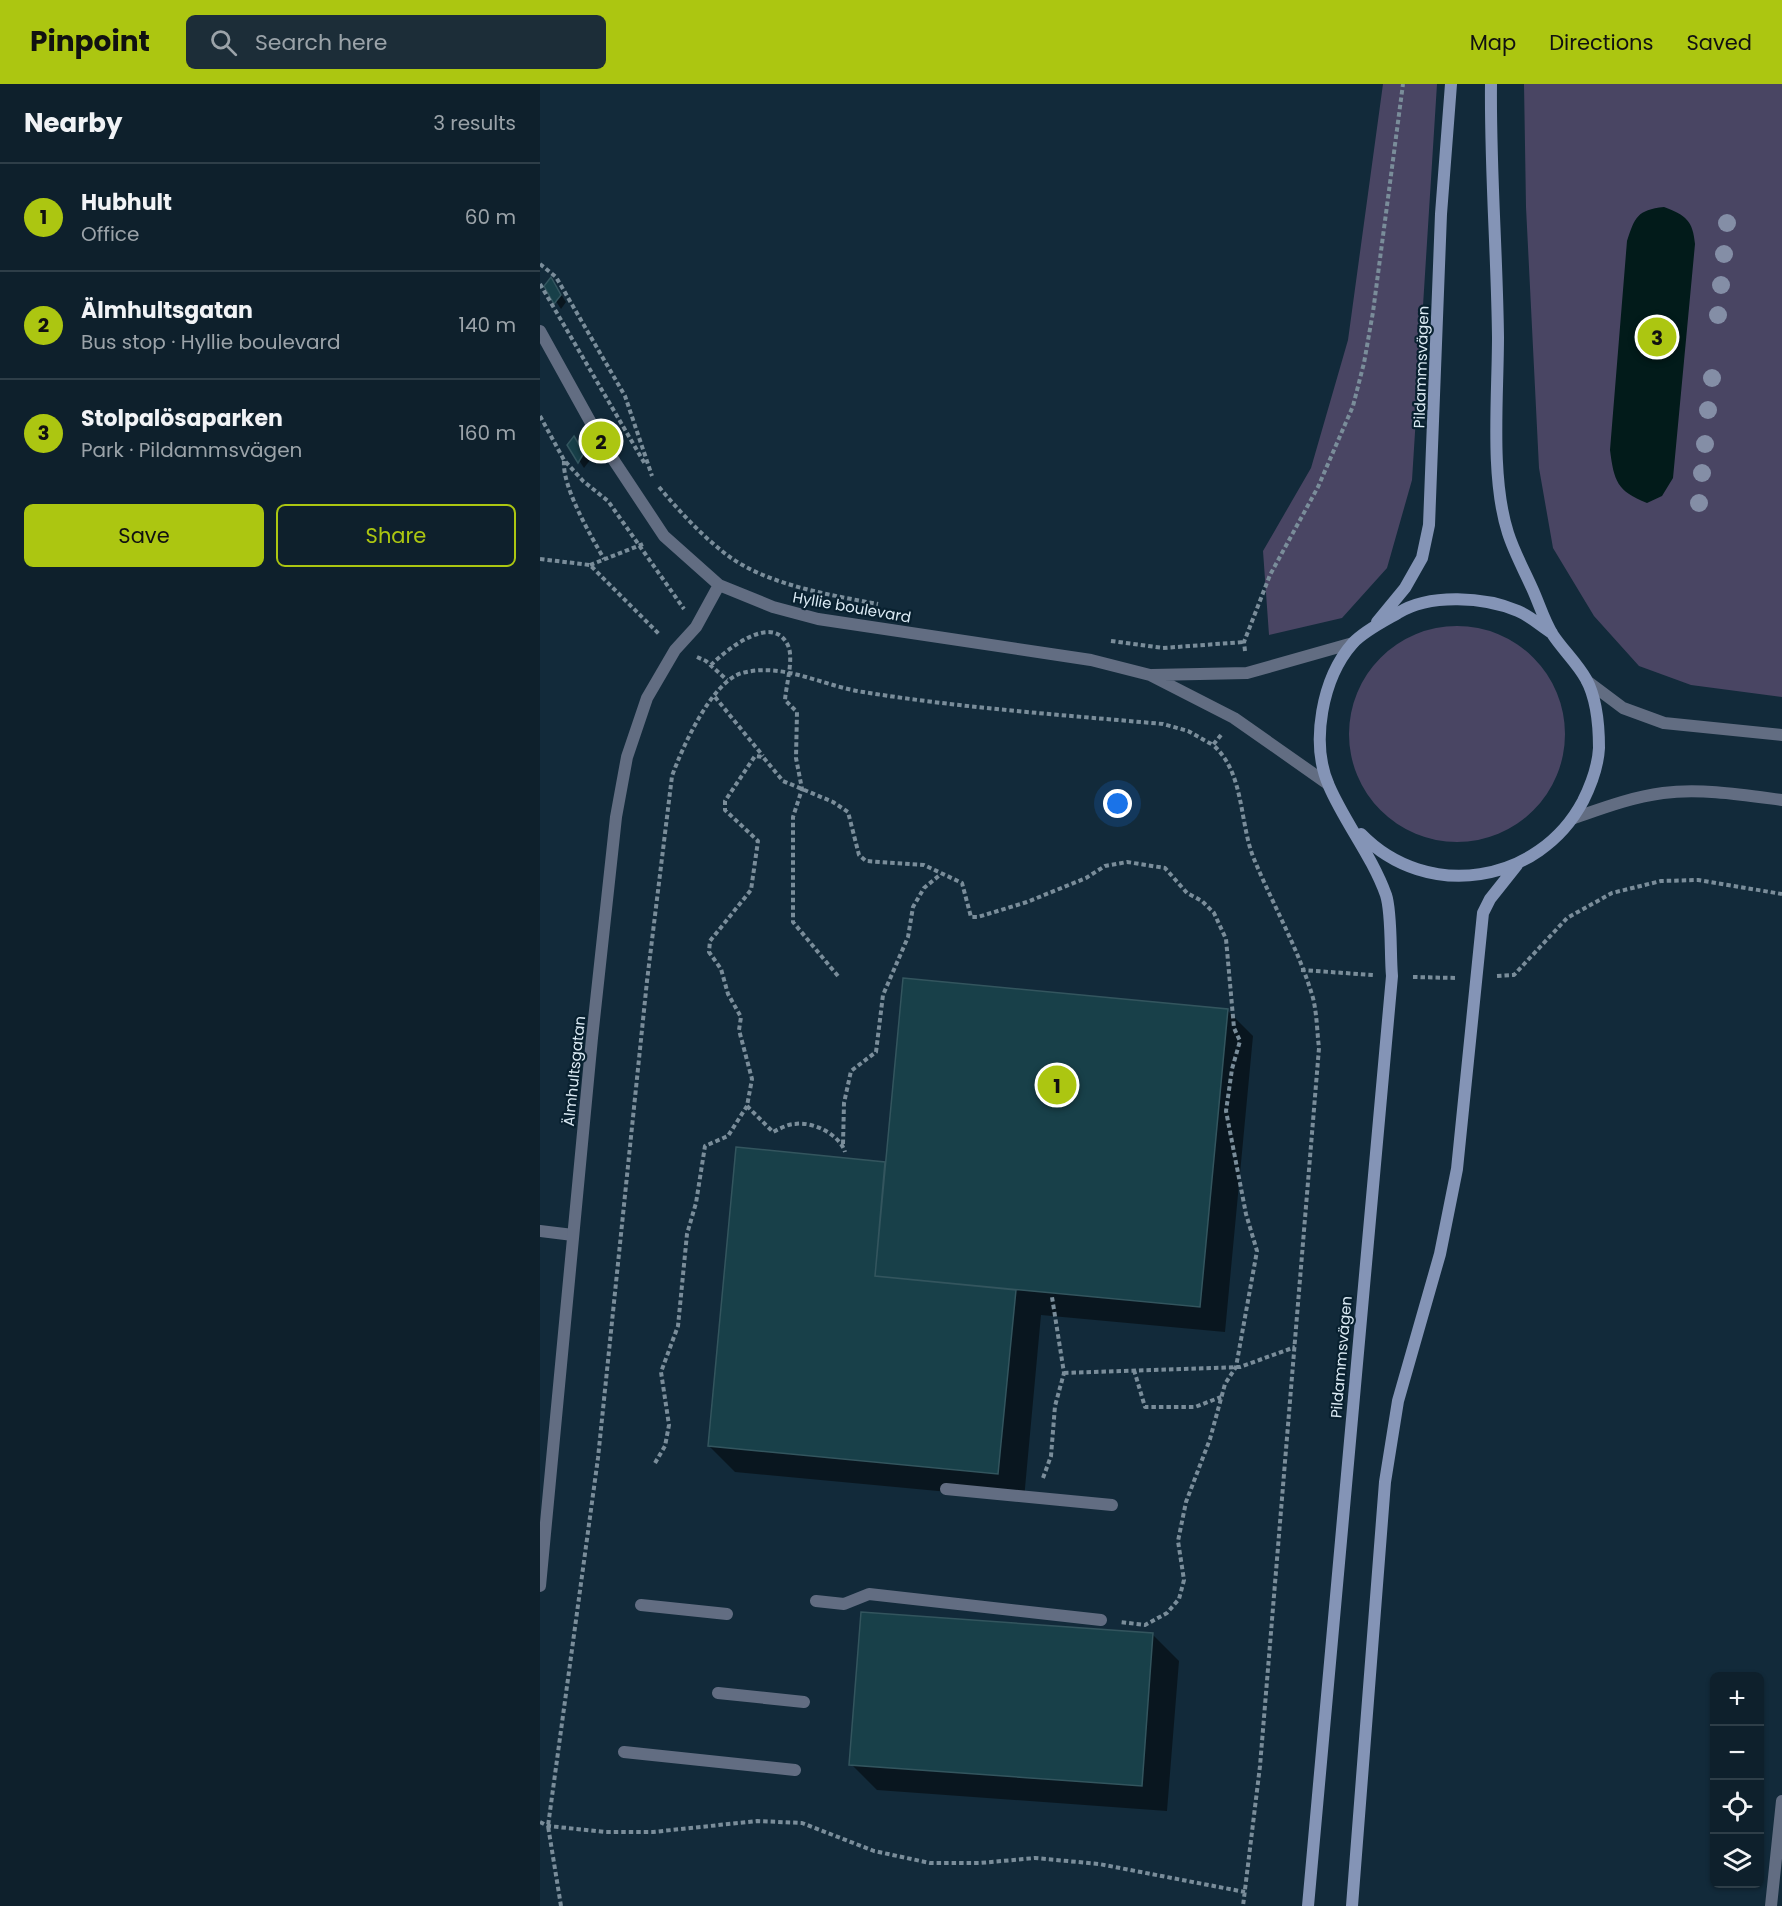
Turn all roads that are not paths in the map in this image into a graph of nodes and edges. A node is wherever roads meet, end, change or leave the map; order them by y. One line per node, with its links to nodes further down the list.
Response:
1 (1450, 84): 5 (main road, Pildammsvägen)
2 (1491, 84): 6 (main road, Pildammsvägen)
3 (540, 331): 4 (street, Hyllie boulevard)
4 (719, 585): 8 (street, Hyllie boulevard); 17 (street, Älmhultsgatan)
5 (1368, 633): 6 (main road, Pildammsvägen); 7 (main road, Pildammsvägen)
6 (1552, 633): 9 (main road, Pildammsvägen)
7 (1353, 643): 8 (street, Hyllie boulevard); 11 (main road, Pildammsvägen)
8 (1150, 675): 11 (street, Hyllie boulevard)
9 (1587, 681): 10 (street); 13 (main road, Pildammsvägen)
10 (1782, 735)
11 (1328, 784): 14 (main road, Pildammsvägen)
12 (1782, 800): 13 (street)
13 (1574, 818): 15 (main road, Pildammsvägen)
14 (1347, 820): 15 (main road, Pildammsvägen); 30 (main road, Pildammsvägen)
15 (1517, 865): 31 (main road, Pildammsvägen)
16 (540, 1231): 17 (street)
17 (573, 1235): 20 (street, Älmhultsgatan)
18 (946, 1489): 19 (street)
19 (1112, 1505)
20 (540, 1586)
21 (816, 1601): 24 (street)
22 (640, 1605): 23 (street)
23 (728, 1614)
24 (1101, 1620)
25 (718, 1693): 26 (street)
26 (804, 1702)
27 (624, 1752): 28 (street)
28 (795, 1770)
29 (1782, 1801): 32 (street)
30 (1308, 1906)
31 (1352, 1906)
32 (1771, 1906)

